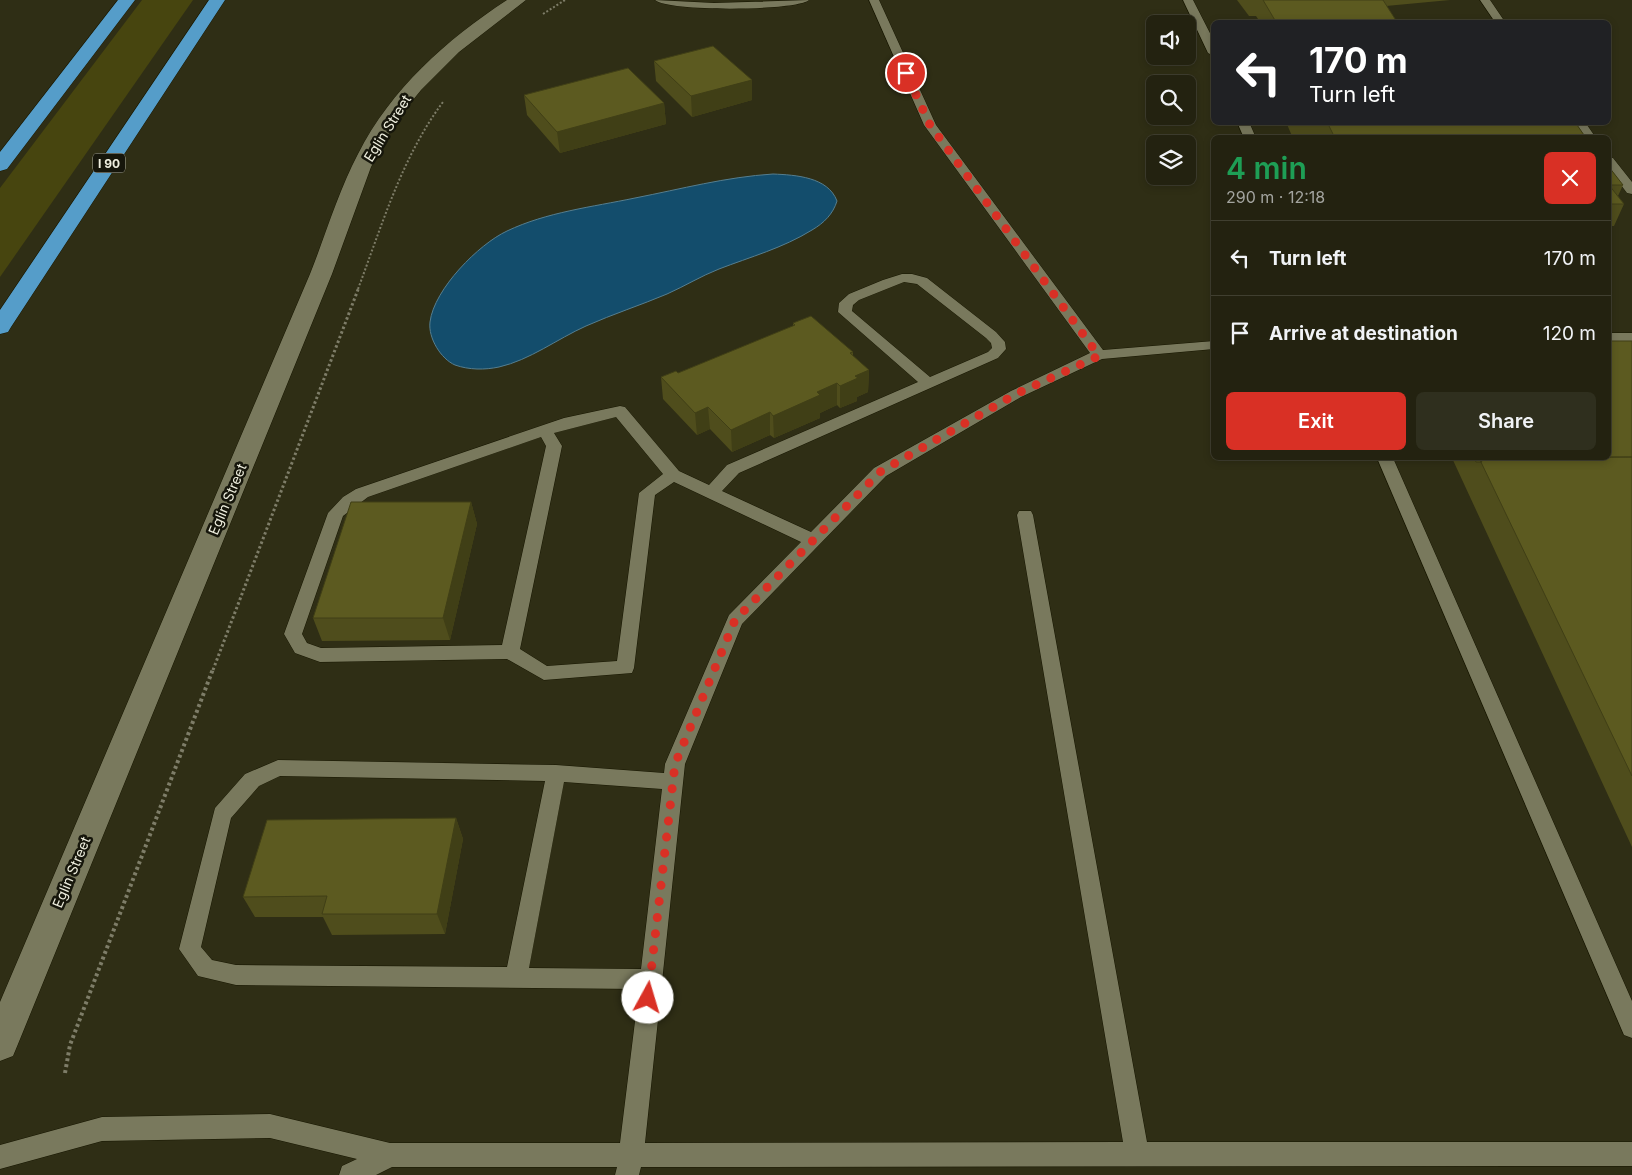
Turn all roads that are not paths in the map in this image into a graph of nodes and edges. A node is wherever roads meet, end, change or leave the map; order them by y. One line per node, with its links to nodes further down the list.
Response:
1 (127, 0): 14 (highway)
2 (217, 0): 16 (highway, I 90)
3 (518, 0): 34 (street, Eglin Street)
4 (660, 0): 10 (lane)
5 (732, 0): 10 (lane)
6 (804, 0): 10 (lane)
7 (874, 0): 20 (lane)
8 (1188, 0): 12 (lane)
9 (1485, 0): 11 (lane)
10 (747, 6)
11 (1499, 20)
12 (1211, 47)
13 (1611, 164): 15 (lane)
14 (0, 165)
15 (1632, 190)
16 (0, 327)
17 (1611, 337): 18 (lane)
18 (1632, 337)
19 (1211, 345): 20 (lane)
20 (1099, 356): 27 (lane)
21 (928, 383): 21 (lane); 25 (lane)
22 (545, 430): 24 (lane); 28 (lane); 28 (lane)
23 (1386, 460): 33 (lane)
24 (673, 476): 25 (lane); 28 (lane)
25 (712, 493): 27 (lane)
26 (1025, 515): 35 (lane)
27 (812, 540): 30 (lane)
28 (510, 652)
29 (556, 773): 30 (lane); 31 (lane); 31 (lane)
30 (672, 782): 32 (lane)
31 (516, 976): 32 (lane)
32 (650, 979): 39 (lane)
33 (1632, 1027)
34 (0, 1044)
35 (1136, 1154): 36 (lane); 39 (lane)
36 (1632, 1154)
37 (390, 1156): 38 (lane); 39 (lane); 40 (lane)
38 (0, 1157)
39 (629, 1166)
40 (351, 1175)

